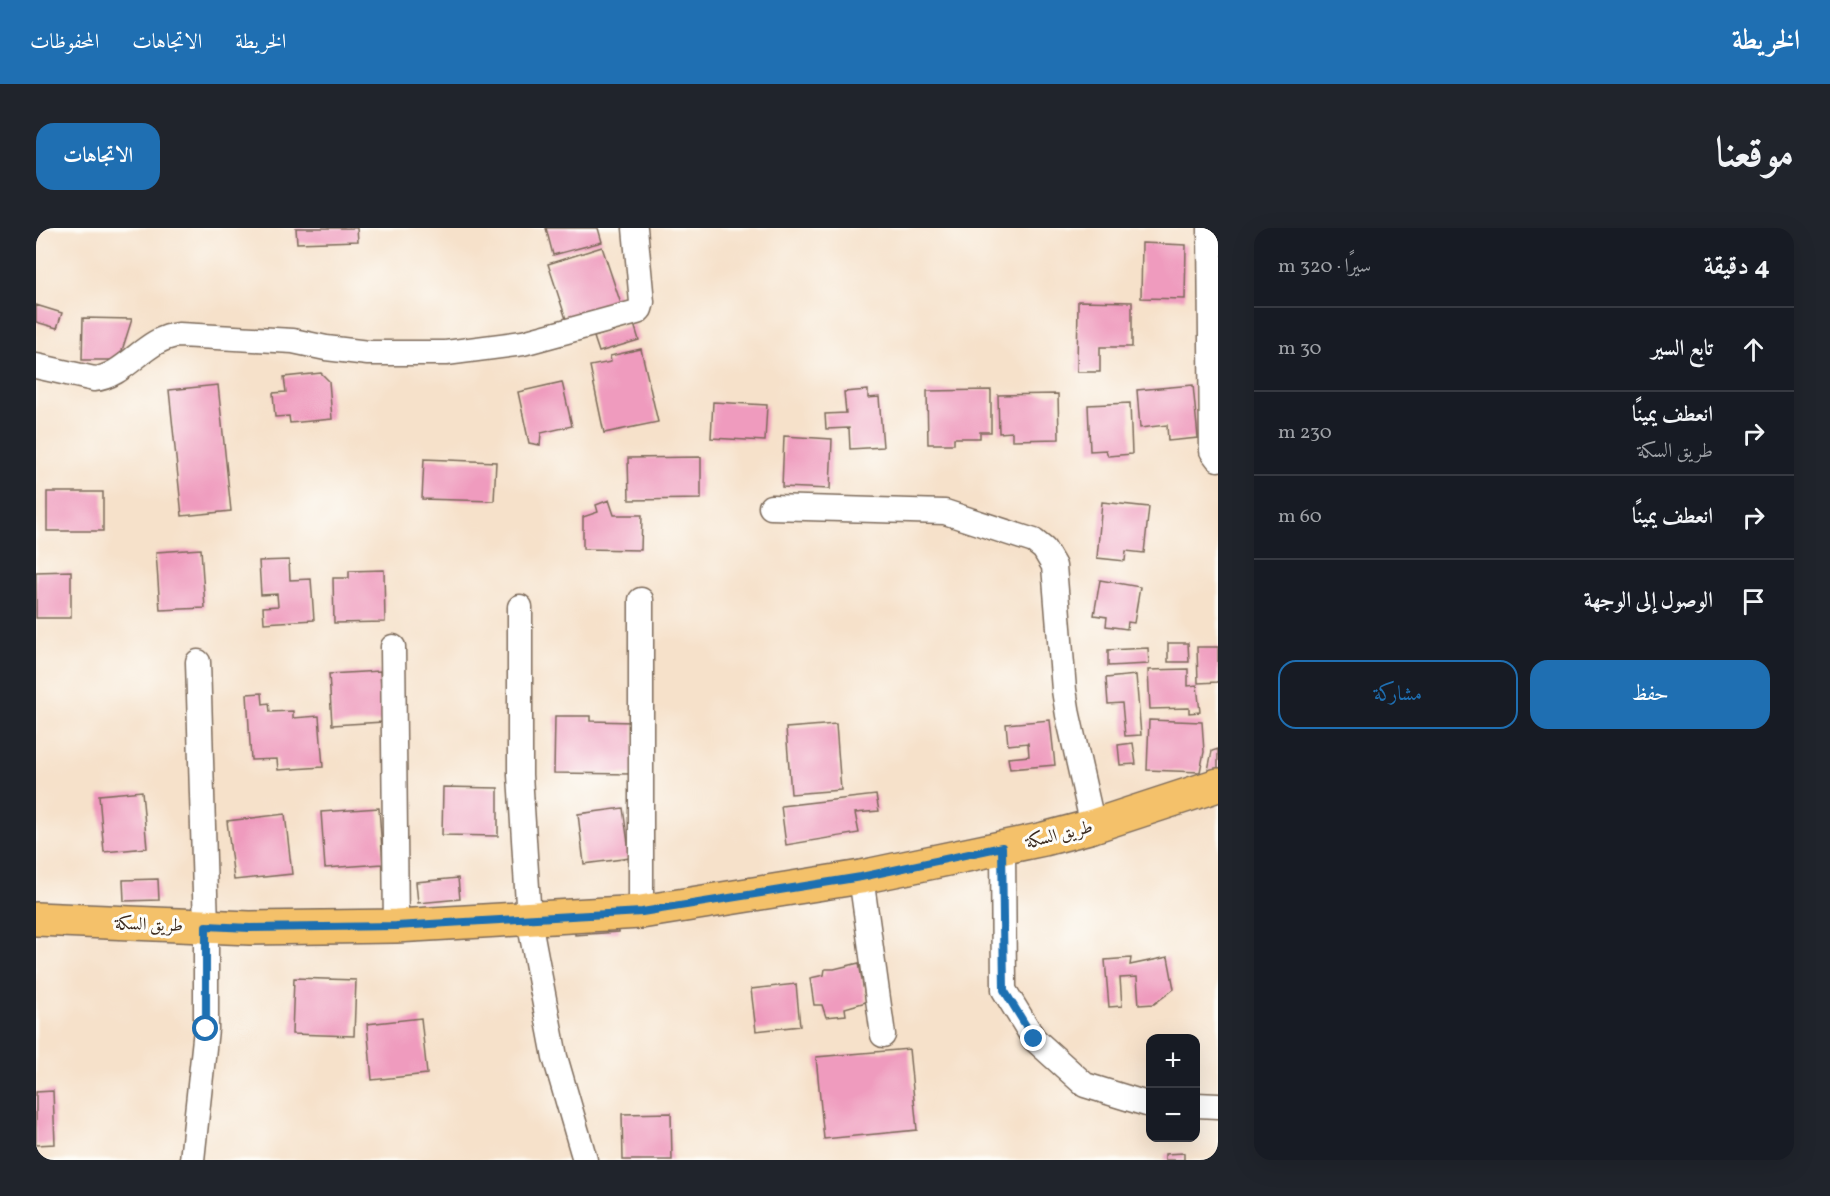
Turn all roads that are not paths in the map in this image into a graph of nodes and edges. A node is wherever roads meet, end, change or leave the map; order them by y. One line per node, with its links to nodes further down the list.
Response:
1 (635, 228): 3 (street)
2 (1210, 228): 4 (street)
3 (36, 366)
4 (1218, 459)
5 (771, 507): 11 (street)
6 (641, 600): 14 (street)
7 (520, 607): 16 (street)
8 (393, 647): 18 (street)
9 (198, 662): 17 (street)
10 (1218, 785): 11 (main road, طريق السكة)
11 (1093, 826): 12 (main road, طريق السكة)
12 (1002, 847): 13 (main road, طريق السكة); 20 (street)
13 (861, 877): 14 (main road, طريق السكة); 19 (street)
14 (642, 912): 16 (main road, طريق السكة)
15 (36, 919): 17 (main road, طريق السكة)
16 (529, 920): 18 (main road, طريق السكة); 24 (street)
17 (206, 926): 18 (main road, طريق السكة); 23 (street)
18 (396, 926)
19 (883, 1035)
20 (1146, 1104)
21 (1200, 1106): 22 (street)
22 (1218, 1106)
23 (192, 1160)
24 (585, 1160)

